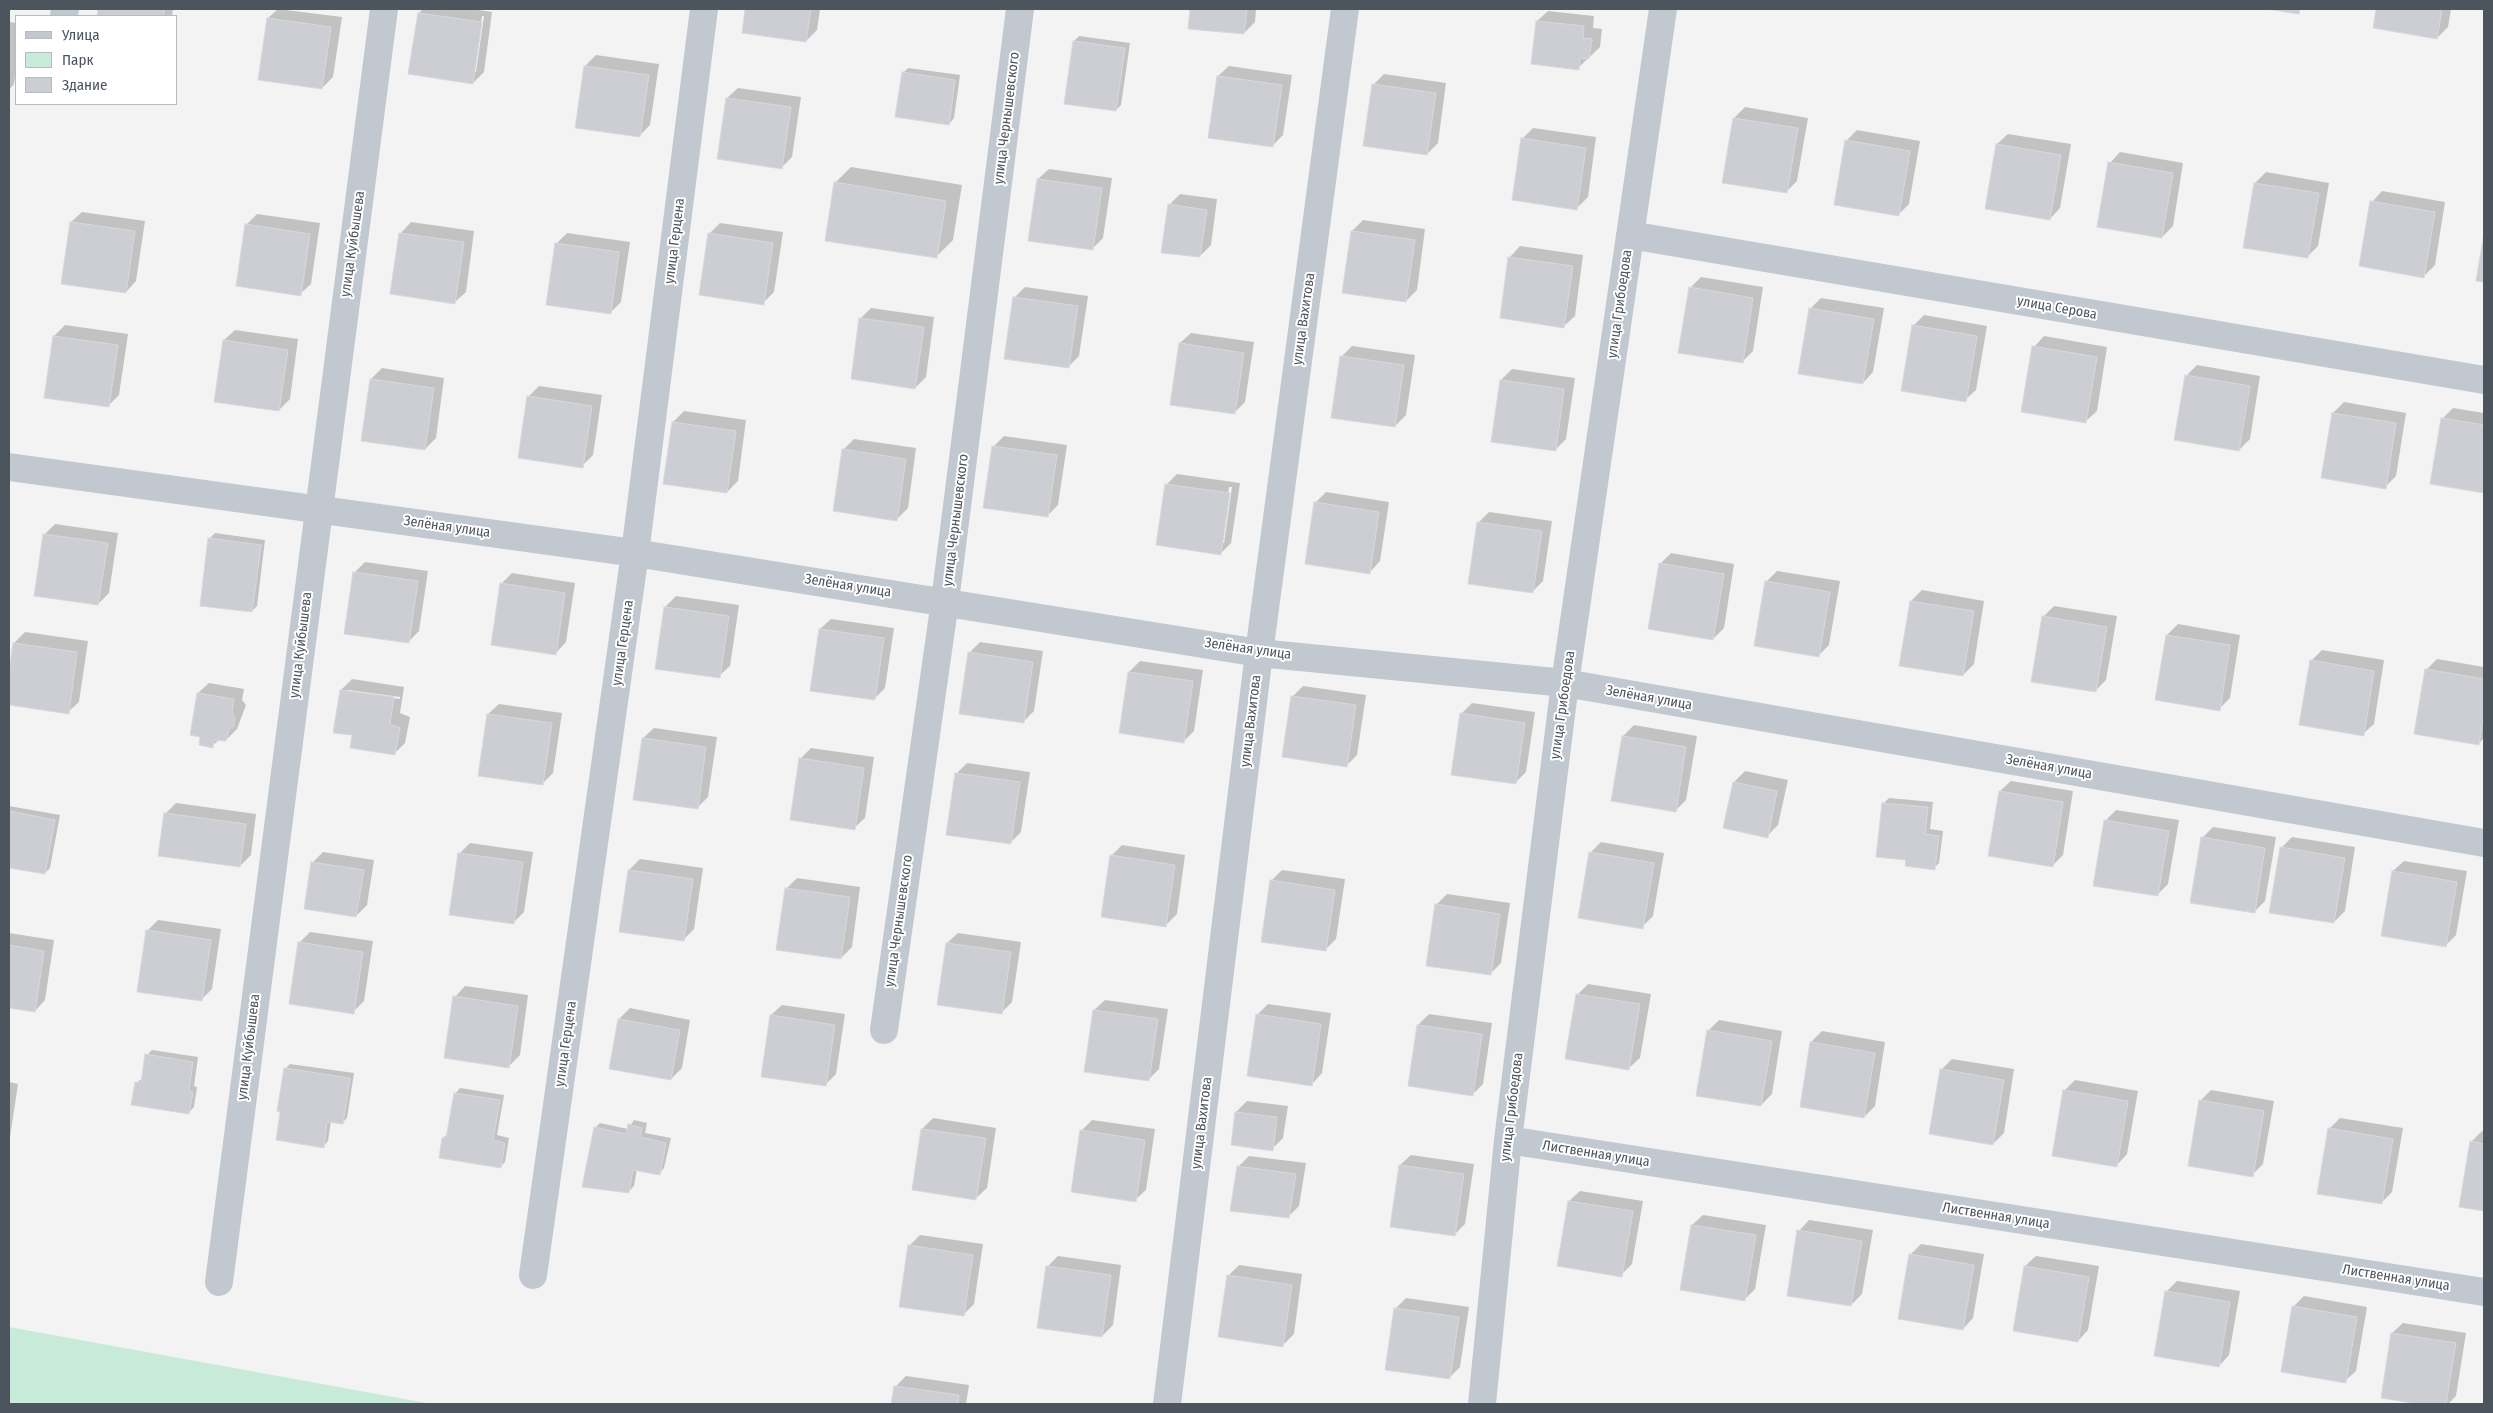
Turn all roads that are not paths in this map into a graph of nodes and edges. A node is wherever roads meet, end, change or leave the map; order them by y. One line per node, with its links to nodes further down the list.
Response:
1 (384, 9): 9 (street, улица Куйбышева)
2 (704, 9): 10 (street, улица Герцена)
3 (1020, 9): 11 (street, улица Чернышевского)
4 (1345, 9): 12 (street, улица Вахитова)
5 (1662, 9): 6 (street, улица Грибоедова)
6 (1630, 235): 7 (street, улица Серова); 13 (street, улица Грибоедова)
7 (2484, 380)
8 (10, 472): 9 (street, Зелёная улица)
9 (318, 510): 10 (street, Зелёная улица); 18 (street, улица Куйбышева)
10 (636, 553): 11 (street, Зелёная улица); 17 (street, улица Герцена)
11 (946, 601): 12 (street, Зелёная улица); 15 (street, улица Чернышевского)
12 (1259, 652): 13 (street, Зелёная улица); 20 (street, улица Вахитова)
13 (1565, 683): 14 (street, Зелёная улица); 16 (street, улица Грибоедова)
14 (2484, 843)
15 (884, 1030)
16 (1508, 1140): 19 (street, Лиственная улица); 21 (street, улица Грибоедова)
17 (533, 1275)
18 (219, 1282)
19 (2484, 1292)
20 (1167, 1404)
21 (1482, 1404)

